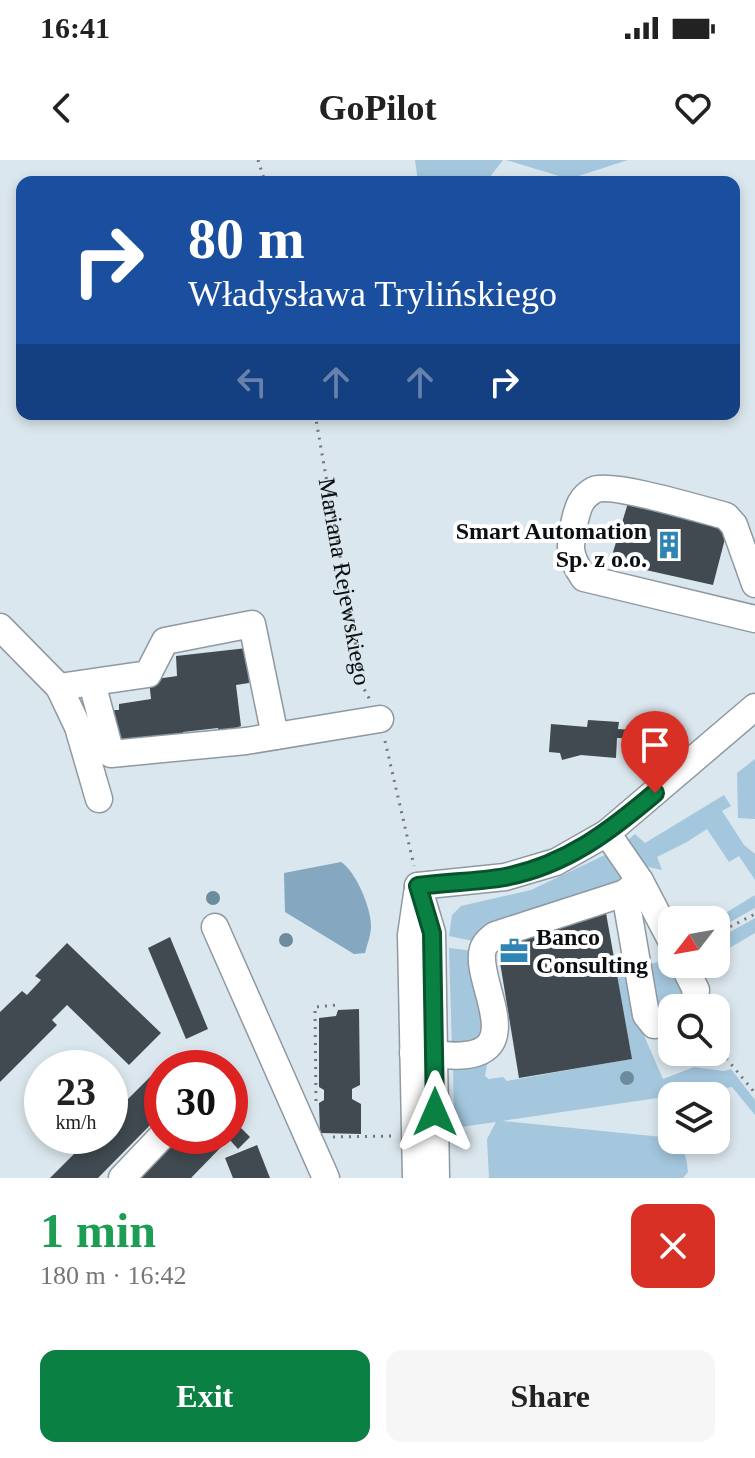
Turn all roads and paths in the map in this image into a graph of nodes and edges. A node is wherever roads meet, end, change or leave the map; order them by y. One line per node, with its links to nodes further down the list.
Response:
1 (316, 420): 8 (path, Mariana Rejewskiego)
2 (755, 584): 3 (street)
3 (755, 619)
4 (0, 627): 6 (street)
5 (92, 683): 6 (street); 9 (street); 9 (street)
6 (59, 687): 10 (street)
7 (755, 707): 11 (street)
8 (380, 719): 9 (street); 12 (path, Mariana Rejewskiego)
9 (275, 736)
10 (99, 799)
11 (607, 833): 12 (street); 13 (street)
12 (418, 886): 20 (street)
13 (632, 887): 15 (street); 19 (street); 20 (street)
14 (755, 914): 17 (path)
15 (658, 923)
16 (215, 927): 28 (street)
17 (730, 927)
18 (337, 1005): 23 (path)
19 (658, 1025)
20 (424, 1053): 29 (street); 30 (street)
21 (730, 1063): 22 (path)
22 (755, 1093)
23 (316, 1108)
24 (402, 1136): 25 (path)
25 (331, 1137)
26 (145, 1154): 27 (street)
27 (122, 1178)
28 (326, 1178)
29 (416, 1178)
30 (436, 1178)

